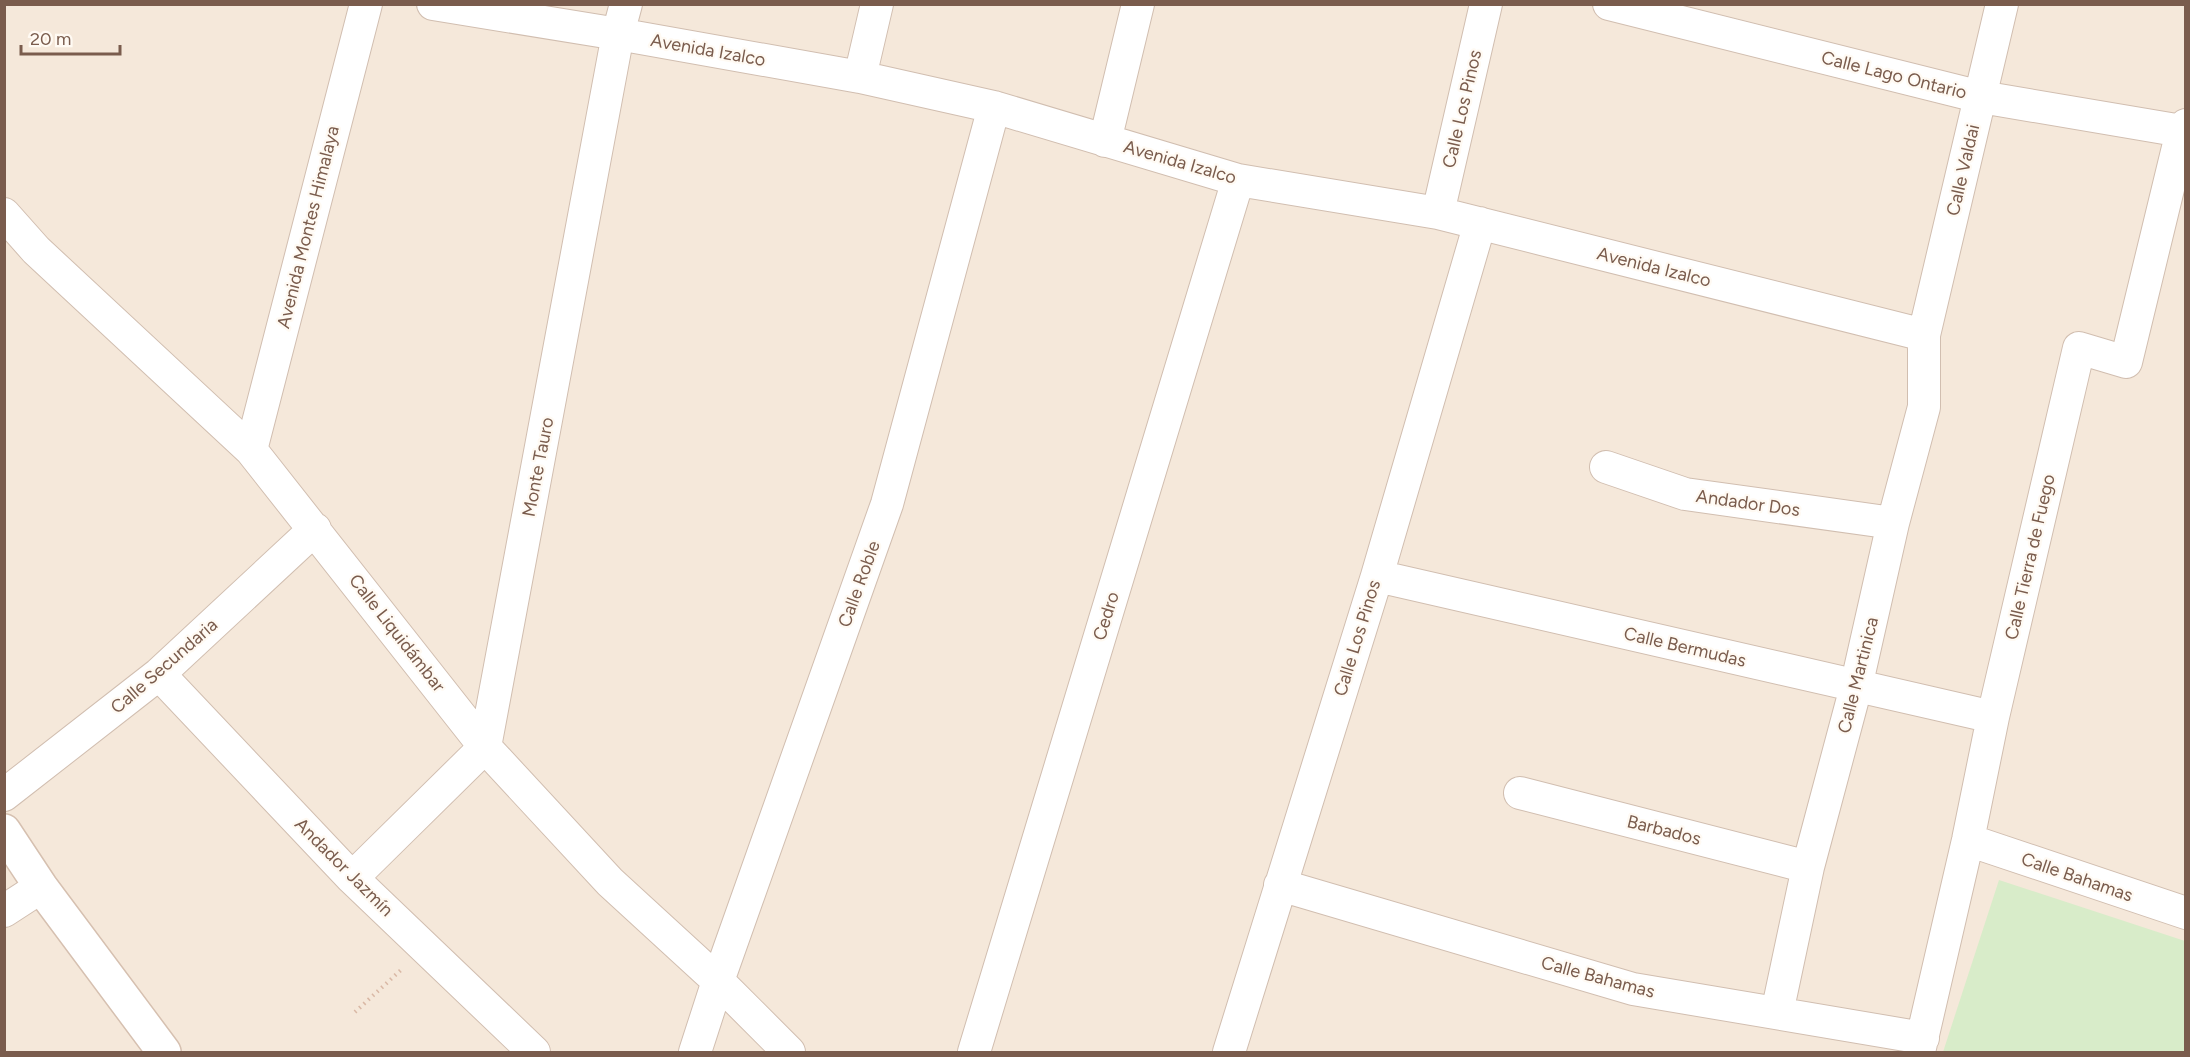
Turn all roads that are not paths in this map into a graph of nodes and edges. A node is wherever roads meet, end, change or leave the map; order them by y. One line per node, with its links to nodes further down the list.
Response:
1 (366, 4): 20 (street, Avenida Montes Himalaya)
2 (434, 4): 9 (street, Avenida Izalco)
3 (626, 4): 9 (street, Monte Tauro)
4 (877, 4): 10 (street)
5 (1138, 4): 14 (street)
6 (1486, 4): 16 (street, Calle Los Pinos)
7 (1609, 4): 11 (street, Calle Lago Ontario)
8 (2002, 4): 11 (street, Calle Valdai)
9 (618, 34): 10 (street, Avenida Izalco); 28 (street, Monte Tauro)
10 (860, 77): 12 (street, Avenida Izalco)
11 (1981, 97): 13 (street, Calle Lago Ontario); 19 (street, Calle Valdai)
12 (994, 107): 14 (street, Avenida Izalco); 39 (street, Calle Roble)
13 (2184, 128): 27 (street, Calle Tierra de Fuego)
14 (1105, 141): 15 (street, Avenida Izalco)
15 (1238, 180): 16 (street, Avenida Izalco); 46 (street, Cedro)
16 (1438, 213): 18 (street, Avenida Izalco)
17 (4, 214): 20 (street, Calle Liquidámbar)
18 (1480, 223): 19 (street, Avenida Izalco); 24 (street, Calle Los Pinos)
19 (1924, 335): 22 (street, Calle Martinica)
20 (251, 450): 23 (street, Calle Liquidámbar)
21 (1606, 467): 22 (street, Andador Dos)
22 (1893, 523): 26 (street, Calle Martinica)
23 (315, 530): 25 (street, Calle Secundaria); 28 (street, Calle Liquidámbar)
24 (1377, 576): 26 (street, Calle Bermudas); 35 (street, Calle Los Pinos)
25 (159, 674): 30 (street, Calle Secundaria); 34 (street, Andador Jazmín)
26 (1856, 687): 27 (street, Calle Bermudas); 33 (street, Calle Martinica)
27 (1993, 717): 32 (street, Calle Tierra de Fuego)
28 (486, 747): 34 (street); 39 (street, Calle Liquidámbar)
29 (1520, 792): 33 (street, Barbados)
30 (4, 795)
31 (4, 831): 36 (main road)
32 (1968, 840): 38 (street, Calle Bahamas); 41 (street, Calle Tierra de Fuego)
33 (1808, 867): 40 (street, Calle Martinica)
34 (352, 878): 43 (street, Andador Jazmín)
35 (1280, 885): 40 (street, Calle Bahamas); 47 (street, Calle Los Pinos)
36 (41, 887): 37 (street); 42 (main road)
37 (4, 911)
38 (2186, 913)
39 (718, 981): 44 (street, Calle Roble); 45 (street, Calle Liquidámbar)
40 (1777, 1013): 41 (street, Calle Bahamas)
41 (1921, 1045)
42 (164, 1053)
43 (534, 1053)
44 (695, 1053)
45 (789, 1053)
46 (974, 1053)
47 (1229, 1053)

